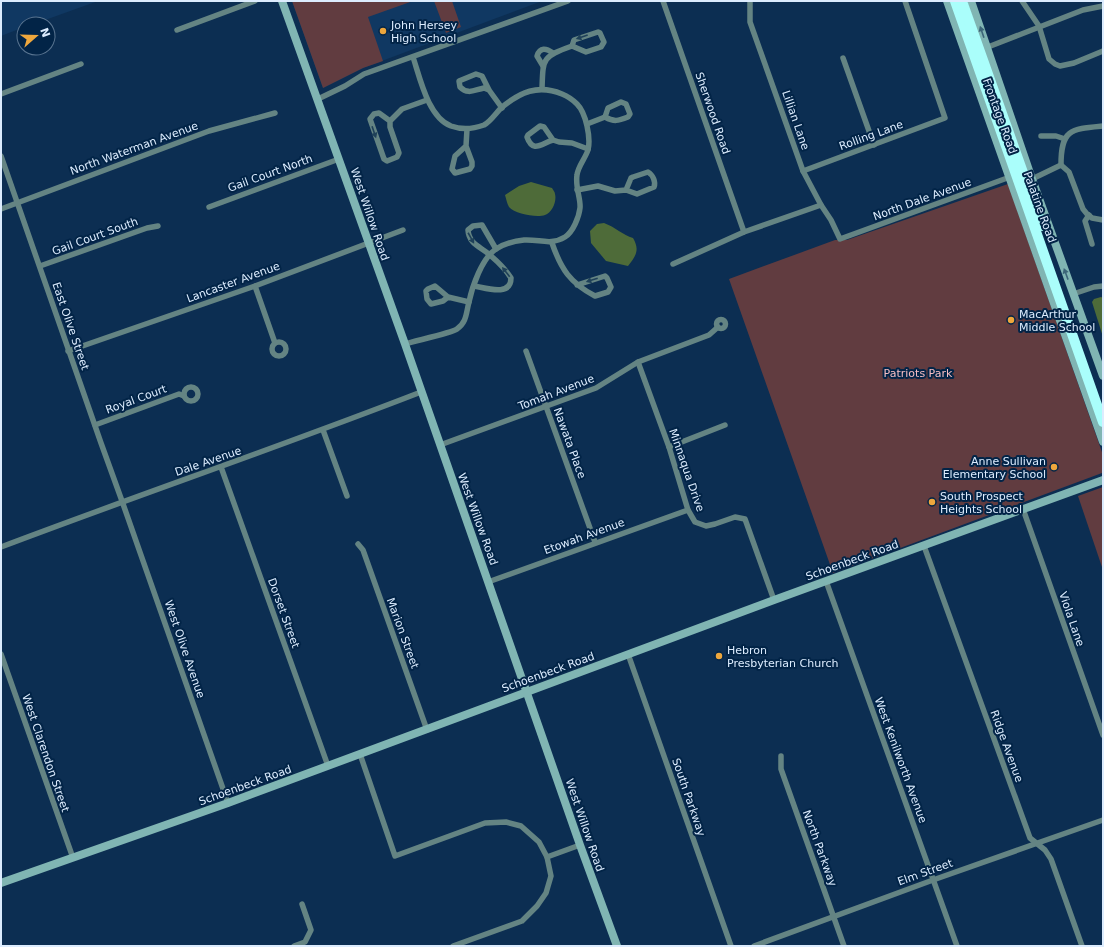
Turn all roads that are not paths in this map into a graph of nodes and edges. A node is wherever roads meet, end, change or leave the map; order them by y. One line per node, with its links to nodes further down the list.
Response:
1 (255, 1): 14 (street)
2 (282, 1): 26 (street, West Willow Road)
3 (568, 1): 19 (street)
4 (663, 1): 58 (street, Sherwood Road)
5 (750, 1): 45 (street, Lillian Lane)
6 (905, 1): 39 (street, Rolling Lane)
7 (947, 1): 46 (street, Frontage Road)
8 (955, 1): 36 (highway, Palatine Road)
9 (962, 1): 84 (highway, Palatine Road)
10 (971, 1): 16 (street, Frontage Road, one-way to 10)
11 (1022, 1): 13 (street)
12 (1103, 6): 13 (street)
13 (1039, 26): 16 (street); 17 (street)
14 (177, 30)
15 (572, 46): 15 (street, one-way to 15); 18 (street)
16 (988, 47): 47 (street, Frontage Road)
17 (1103, 51)
18 (552, 53): 22 (street); 22 (street)
19 (413, 57): 26 (street); 27 (street)
20 (844, 58): 39 (street)
21 (81, 64): 25 (street)
22 (542, 66): 23 (street)
23 (542, 89): 28 (street); 32 (street)
24 (489, 90): 24 (street); 28 (street)
25 (1, 94)
26 (318, 100): 43 (street, West Willow Road)
27 (427, 100): 31 (street); 34 (street)
28 (502, 108): 34 (street)
29 (275, 113): 50 (street, North Waterman Avenue)
30 (604, 117): 30 (street); 32 (street)
31 (390, 121): 31 (street, one-way to 31)
32 (587, 124): 41 (street)
33 (1103, 126): 37 (street)
34 (467, 129): 40 (street)
35 (1041, 136): 37 (street)
36 (1003, 137): 65 (highway); 86 (highway, Palatine Road)
37 (1065, 139): 44 (street)
38 (553, 140): 38 (street); 41 (street)
39 (874, 145): 45 (street, Rolling Lane)
40 (466, 146): 40 (street)
41 (588, 149): 48 (street)
42 (1, 156): 50 (street, East Olive Street)
43 (339, 159): 52 (street, Gail Court North); 60 (street, West Willow Road)
44 (1061, 165): 47 (street); 54 (street)
45 (803, 171): 51 (street, Lillian Lane)
46 (1010, 177): 59 (street, North Dale Avenue); 65 (street, Frontage Road)
47 (1032, 178): 72 (street, Frontage Road, one-way to 47)
48 (577, 190): 49 (street); 61 (street)
49 (626, 190): 49 (street)
50 (17, 203): 53 (street, North Waterman Avenue); 67 (street, East Olive Street)
51 (820, 205): 58 (street); 59 (street, Lillian Lane)
52 (209, 207)
53 (1, 209)
54 (1089, 215): 55 (street); 62 (street)
55 (1103, 220)
56 (158, 226): 67 (street, Gail Court South)
57 (404, 230): 60 (street, Lancaster Avenue)
58 (744, 232): 66 (street)
59 (840, 239)
60 (368, 242): 69 (street, Lancaster Avenue); 77 (street, West Willow Road)
61 (552, 243): 63 (street); 68 (street)
62 (1092, 244)
63 (496, 249): 64 (street); 64 (street, one-way to 64)
64 (490, 255): 70 (street); 70 (street, one-way to 64)
65 (1038, 256): 90 (street, Frontage Road)
66 (673, 264)
67 (40, 266): 78 (street, East Olive Street)
68 (577, 285): 68 (street, one-way to 68)
69 (256, 286): 76 (street); 78 (street, Lancaster Avenue)
70 (474, 286): 74 (street)
71 (1103, 286): 72 (street)
72 (1073, 294): 81 (street, Frontage Road)
73 (448, 297): 74 (street)
74 (469, 302): 77 (street)
75 (718, 327): 80 (street, Tomah Avenue)
76 (275, 343)
77 (405, 344): 82 (street, West Willow Road)
78 (68, 351): 87 (street, East Olive Street)
79 (526, 351): 85 (street, Nawata Place)
80 (638, 362): 85 (street, Tomah Avenue); 92 (street, Minnaqua Drive)
81 (1103, 376)
82 (421, 392): 89 (street, Dale Avenue); 91 (street, West Willow Road)
83 (184, 396): 87 (street, Royal Court)
84 (1103, 401)
85 (546, 407): 91 (street, Tomah Avenue); 99 (street, Nawata Place)
86 (1103, 422)
87 (95, 425): 96 (street, East Olive Street)
88 (725, 426): 92 (street)
89 (323, 430): 93 (street, Dale Avenue); 95 (street)
90 (1103, 442)
91 (440, 446): 104 (street, West Willow Road)
92 (669, 447): 98 (street, Minnaqua Drive)
93 (221, 468): 96 (street, Dale Avenue); 113 (street, Dorset Street)
94 (1103, 480): 97 (street, Schoenbeck Road)
95 (347, 496)
96 (122, 501): 102 (street, Dale Avenue); 114 (street, West Olive Avenue)
97 (1023, 509): 101 (street, Schoenbeck Road); 110 (street, Viola Lane)
98 (688, 510): 99 (street, Etowah Avenue); 105 (street, Minnaqua Drive)
99 (596, 542): 104 (street, Etowah Avenue)
100 (358, 544): 109 (street, Marion Street)
101 (924, 546): 103 (street, Schoenbeck Road); 116 (street, Ridge Avenue)
102 (1, 547)
103 (826, 581): 105 (street, Schoenbeck Road); 120 (street, West Kenilworth Avenue)
104 (488, 582): 108 (street, West Willow Road)
105 (774, 600): 107 (street, Schoenbeck Road)
106 (1, 654): 119 (street, West Clarendon Street)
107 (628, 654): 108 (street, Schoenbeck Road); 127 (street, South Parkway)
108 (527, 692): 109 (street, Schoenbeck Road); 117 (street, West Willow Road)
109 (427, 730): 111 (street, Schoenbeck Road)
110 (1103, 736)
111 (360, 754): 113 (street, Schoenbeck Road); 118 (street)
112 (781, 756): 123 (street, North Parkway)
113 (328, 766): 114 (street, Schoenbeck Road)
114 (228, 803): 119 (street, Schoenbeck Road)
115 (1103, 820): 116 (street, Elm Street)
116 (1038, 843): 120 (street, Elm Street); 131 (street, Ridge Avenue)
117 (580, 845): 118 (street); 126 (street, West Willow Road)
118 (547, 857): 125 (street)
119 (73, 858): 121 (street, Schoenbeck Road)
120 (933, 880): 123 (street, Elm Street); 130 (street, West Kenilworth Avenue)
121 (1, 883)
122 (302, 904): 124 (street)
123 (834, 916): 128 (street, Elm Street); 129 (street, North Parkway)
124 (294, 946)
125 (453, 946)
126 (616, 946)
127 (731, 946)
128 (754, 946)
129 (844, 946)
130 (957, 946)
131 (1082, 946)

